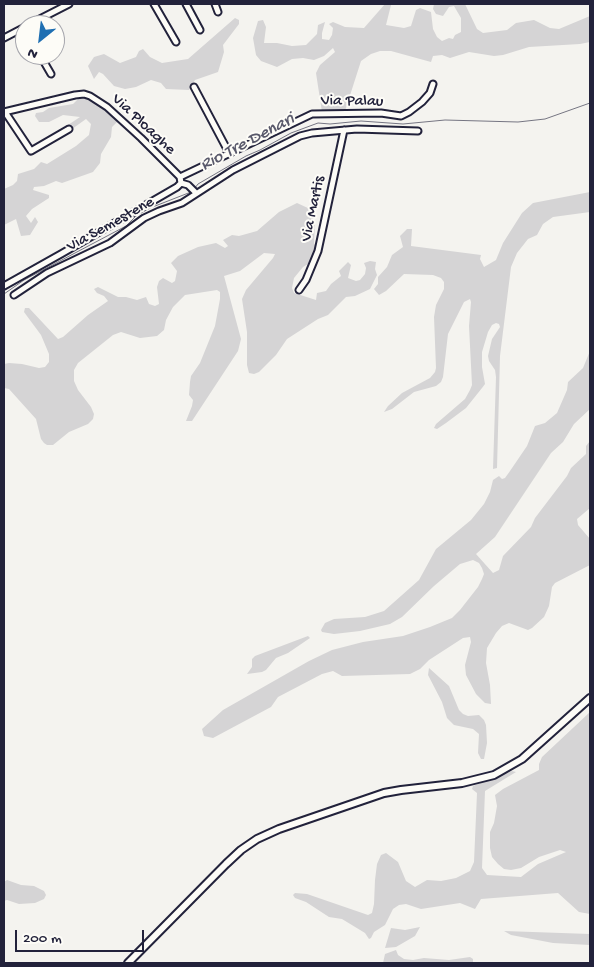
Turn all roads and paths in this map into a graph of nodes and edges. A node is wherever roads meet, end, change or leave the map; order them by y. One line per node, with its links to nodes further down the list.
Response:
1 (69, 4): 6 (street)
2 (154, 4): 8 (street)
3 (186, 4): 7 (street)
4 (215, 4): 5 (street)
5 (218, 12)
6 (48, 15)
7 (200, 30)
8 (176, 42)
9 (46, 65): 10 (street)
10 (51, 74)
11 (433, 84): 17 (street, Via Palau)
12 (194, 86): 17 (street)
13 (4, 112): 14 (street); 18 (street, Via Ploaghe)
14 (70, 129)
15 (344, 130): 16 (street, Via Semestene); 19 (street, Via Semestene); 23 (street, Via Martis)
16 (418, 131)
17 (229, 153): 18 (street, Via Palau)
18 (180, 180): 19 (street, Via Ploaghe); 20 (street, Via Palau)
19 (196, 193): 21 (street, Via Semestene)
20 (154, 200): 21 (street); 22 (street, Via Palau)
21 (159, 211): 24 (street, Via Semestene)
22 (4, 286)
23 (299, 290)
24 (14, 295)
25 (590, 698): 26 (main road)
26 (128, 963)

